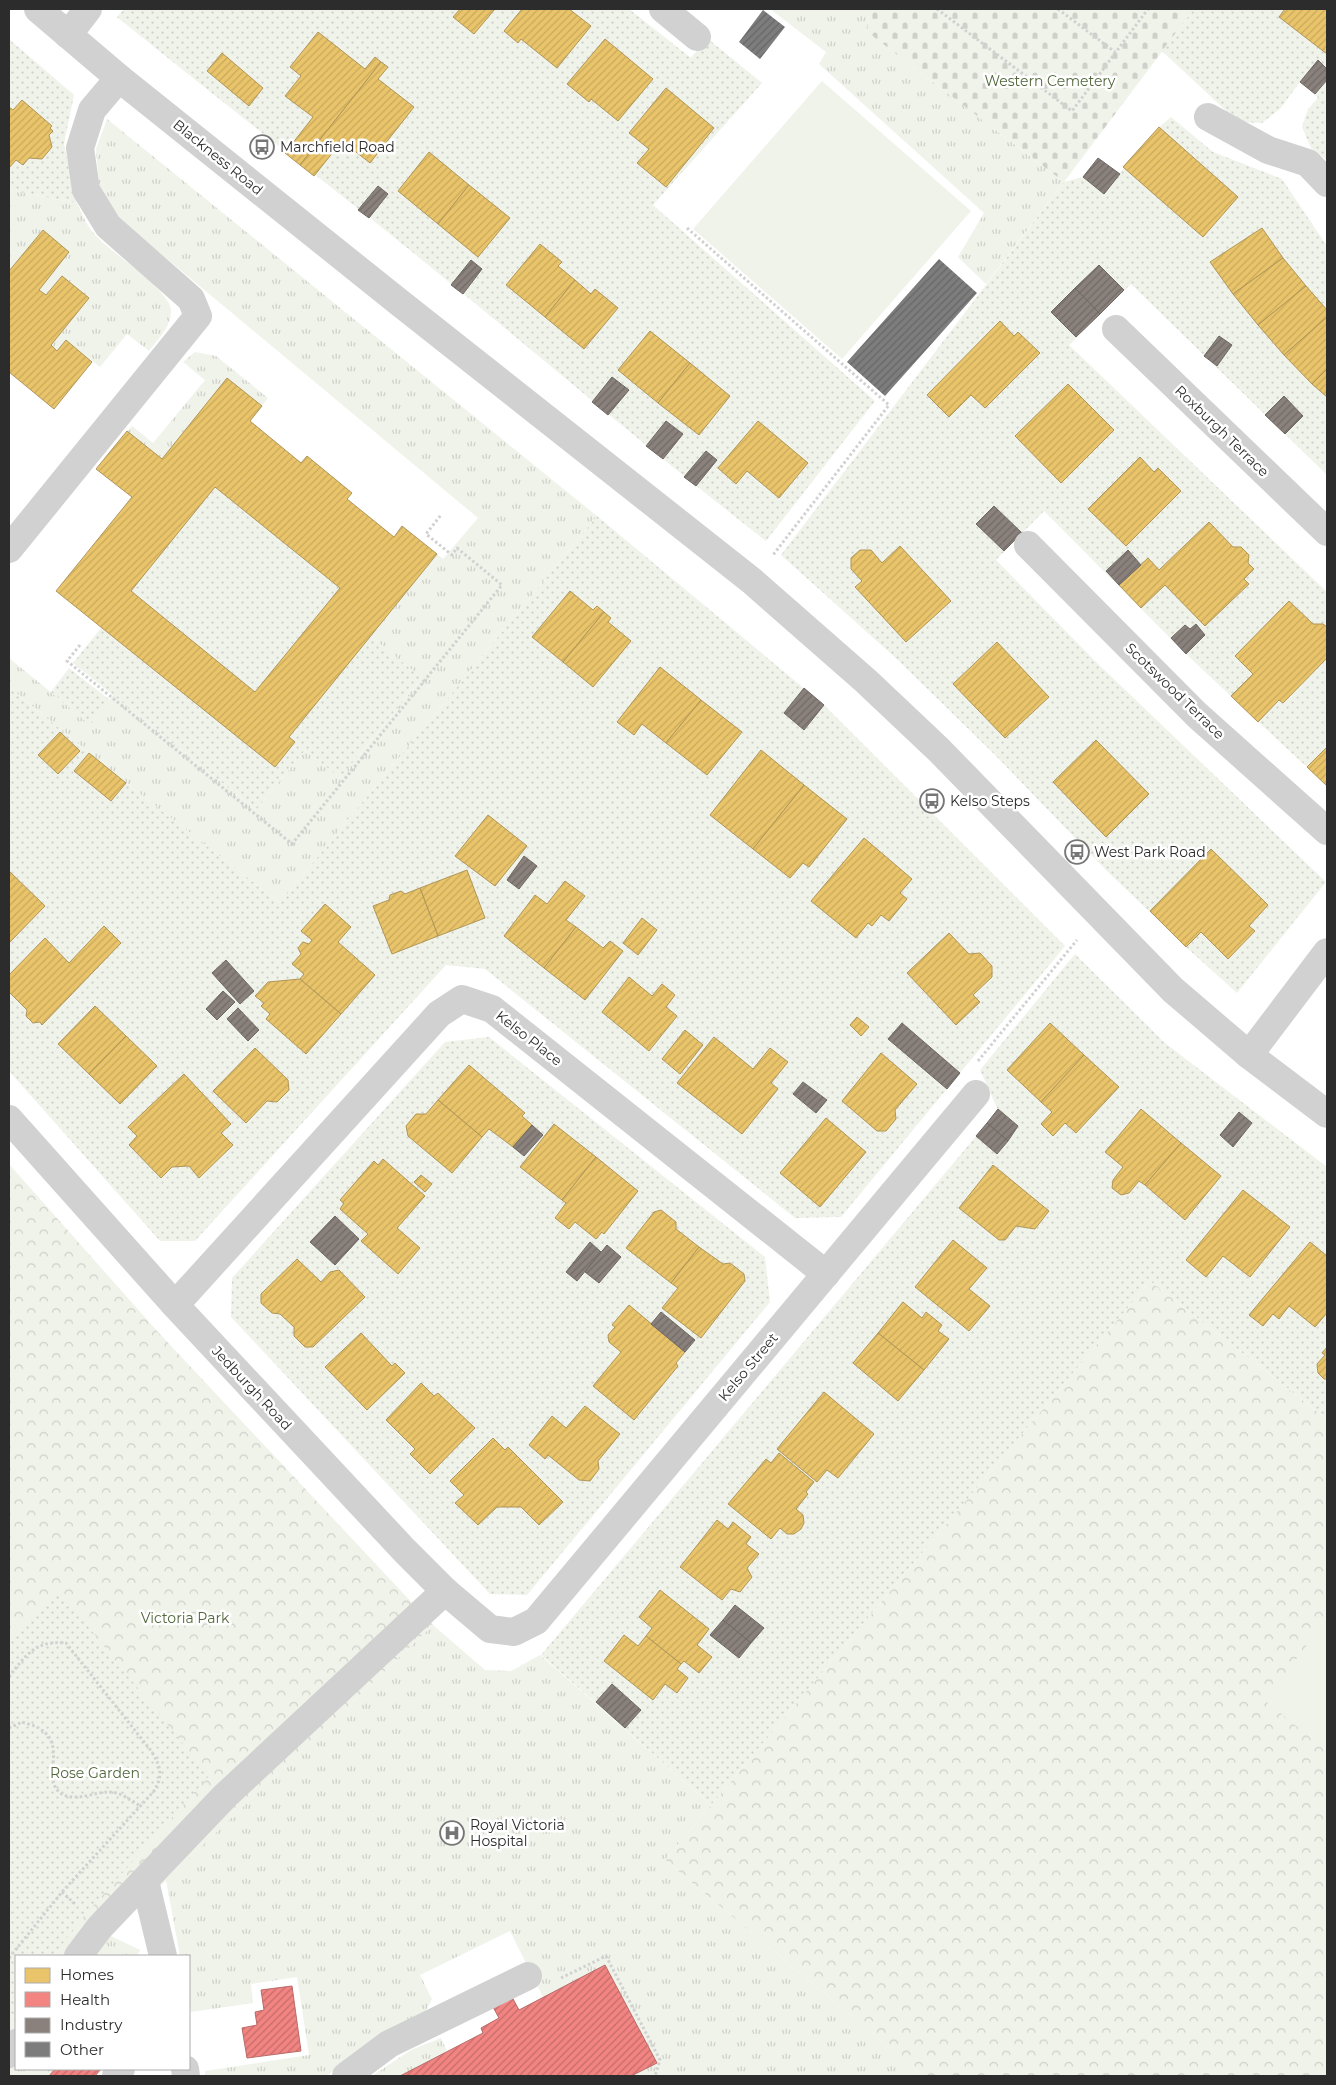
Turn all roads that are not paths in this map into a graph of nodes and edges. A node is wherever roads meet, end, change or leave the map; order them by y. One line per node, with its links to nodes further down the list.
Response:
1 (38, 9): 4 (street, Blackness Road)
2 (88, 9): 4 (street)
3 (664, 9): 5 (street)
4 (68, 35): 6 (street, Blackness Road)
5 (698, 37)
6 (119, 78): 12 (street); 15 (street, Blackness Road)
7 (1208, 117): 8 (street)
8 (1327, 183)
9 (1116, 329): 10 (street, Roxburgh Terrace)
10 (1327, 532)
11 (1028, 545): 13 (street, Scotswood Terrace)
12 (9, 549)
13 (1327, 831)
14 (1327, 952): 15 (street)
15 (1249, 1055): 17 (street, Blackness Road)
16 (976, 1094): 19 (street, Kelso Street)
17 (1327, 1114)
18 (9, 1119): 20 (street, Jedburgh Road)
19 (826, 1274): 20 (street, Kelso Place); 22 (street, Kelso Street)
20 (175, 1305): 21 (street, Jedburgh Road)
21 (445, 1590): 22 (street, Jedburgh Road); 23 (street)
22 (514, 1632)
23 (145, 1882): 24 (street); 25 (street)
24 (79, 1955)
25 (163, 1955)
26 (528, 1976): 27 (street)
27 (346, 2076)

